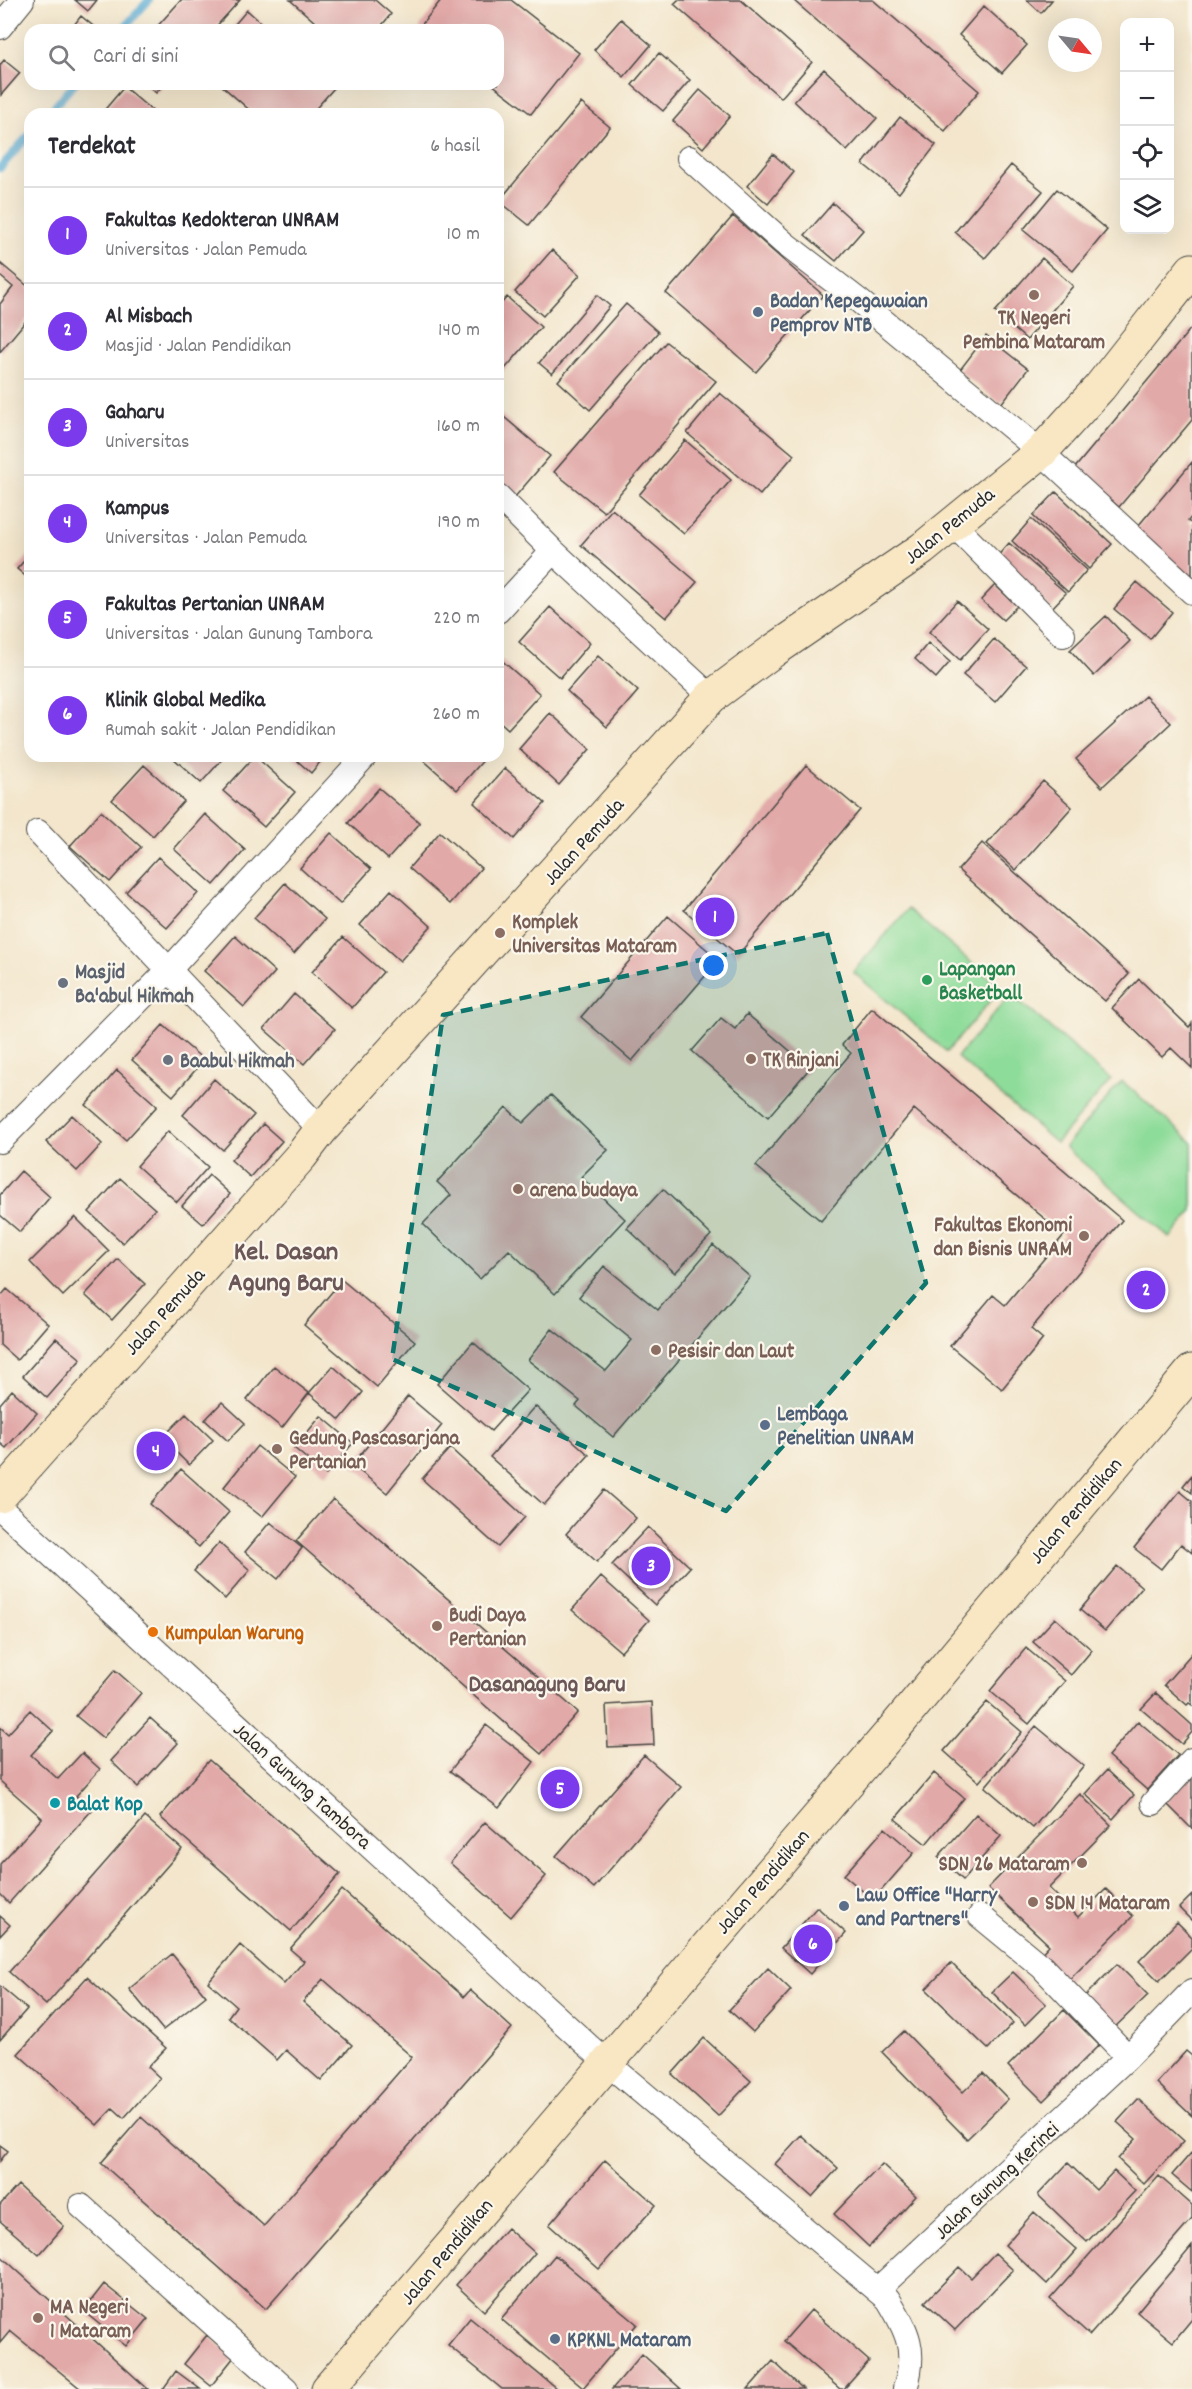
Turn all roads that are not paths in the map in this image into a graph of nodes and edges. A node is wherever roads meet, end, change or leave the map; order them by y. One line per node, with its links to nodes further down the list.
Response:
1 (22, 0): 2 (street)
2 (0, 27)
3 (689, 158): 5 (street)
4 (1192, 270): 5 (street, Jalan Pemuda)
5 (1041, 452): 7 (street, Jalan Pemuda); 9 (street)
6 (504, 502): 8 (street)
7 (952, 523): 11 (street); 12 (street, Jalan Pemuda)
8 (553, 550): 10 (street); 12 (street)
9 (1192, 592)
10 (504, 603)
11 (1063, 635)
12 (711, 697): 16 (street, Jalan Pemuda)
13 (360, 762): 15 (street)
14 (38, 832): 15 (street)
15 (168, 971): 16 (street); 17 (street)
16 (321, 1130): 19 (street, Jalan Pemuda)
17 (0, 1141)
18 (1192, 1371): 26 (street, Jalan Pendidikan)
19 (0, 1496)
20 (0, 1508): 26 (street, Jalan Gunung Tambora)
21 (1192, 1760): 22 (street)
22 (1153, 1803)
23 (980, 1916): 25 (street)
24 (1192, 1991): 25 (street, Jalan Gunung Kerinci)
25 (1128, 2057): 28 (street, Jalan Gunung Kerinci)
26 (606, 2062): 28 (street, Jalan Gunung Tambora); 30 (street, Jalan Pendidikan)
27 (81, 2206): 29 (street)
28 (877, 2290): 31 (street)
29 (286, 2389)
30 (328, 2389)
31 (905, 2389)

